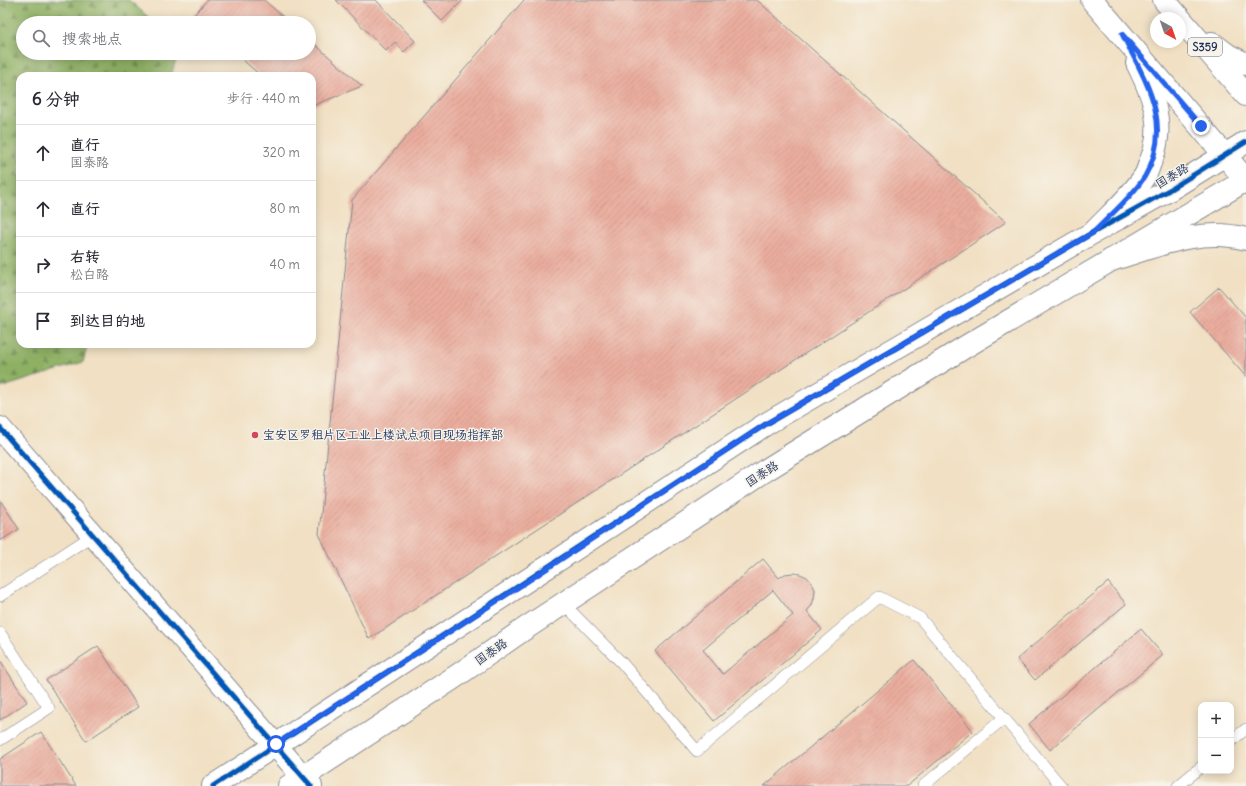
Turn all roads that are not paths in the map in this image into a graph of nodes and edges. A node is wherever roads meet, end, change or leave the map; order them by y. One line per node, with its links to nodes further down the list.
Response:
1 (1092, 0): 6 (street)
2 (1164, 0): 3 (street, S359)
3 (1175, 12)
4 (1186, 24): 7 (street)
5 (1186, 24): 8 (street, S359)
6 (1122, 34): 10 (street); 12 (street)
7 (1246, 64)
8 (1246, 95)
9 (1246, 142): 10 (street, 国泰路)
10 (1226, 155): 11 (street); 12 (street, 国泰路)
11 (1246, 180): 14 (street, 国泰路)
12 (1094, 232): 24 (street, 国泰路)
13 (1246, 239): 14 (street)
14 (1111, 260): 18 (street, 国泰路)
15 (0, 428): 16 (street)
16 (93, 535): 17 (lane); 24 (street)
17 (0, 596)
18 (563, 603): 20 (lane); 26 (street, 国泰路)
19 (0, 633): 23 (lane)
20 (1004, 718): 28 (lane); 29 (lane)
21 (1246, 729): 22 (lane)
22 (1234, 739)
23 (0, 740)
24 (276, 744): 26 (street); 27 (street, 国泰路)
25 (1198, 769): 30 (lane)
26 (301, 783)
27 (213, 786)
28 (923, 786)
29 (1060, 786)
30 (1178, 786)

